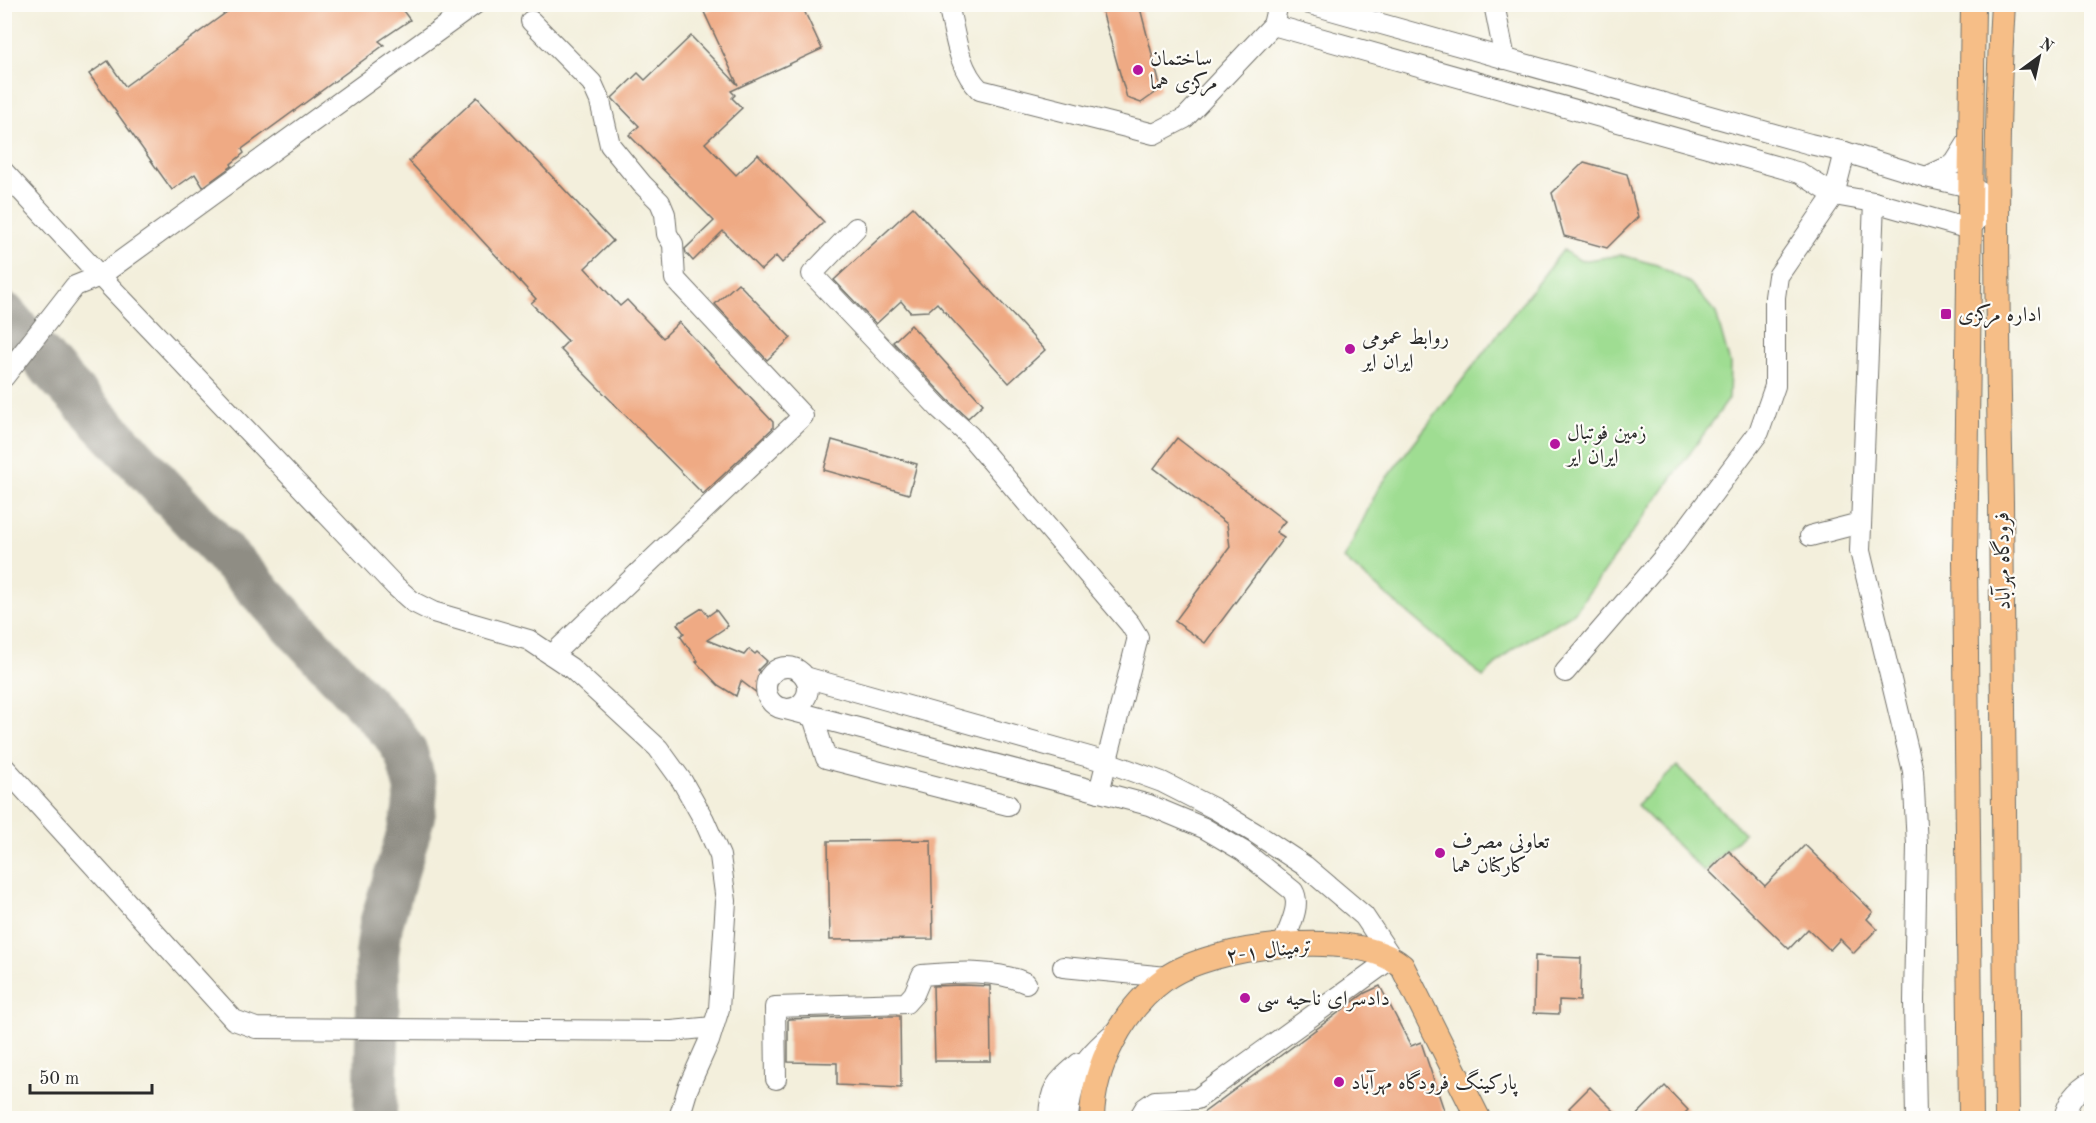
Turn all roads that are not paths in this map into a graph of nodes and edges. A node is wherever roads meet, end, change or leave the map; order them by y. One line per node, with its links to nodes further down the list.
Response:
1 (475, 4): 21 (street)
2 (948, 4): 9 (street)
3 (1278, 4): 9 (street)
4 (1310, 4): 10 (street)
5 (1494, 4): 10 (street)
6 (1973, 4): 11 (main road, فرودگاه مهرآباد)
7 (2003, 4): 17 (main road, فرودگاه مهرآباد)
8 (531, 21): 25 (street)
9 (1273, 25): 16 (street)
10 (1505, 59): 12 (street)
11 (1971, 137): 14 (street); 15 (main road, فرودگاه مهرآباد)
12 (1845, 152): 14 (street); 16 (street)
13 (4, 172): 21 (street)
14 (1926, 177): 15 (street)
15 (1970, 187): 17 (street); 20 (main road, فرودگاه مهرآباد)
16 (1834, 195): 18 (street); 26 (street)
17 (1996, 200): 20 (street); 30 (main road, فرودگاه مهرآباد)
18 (1874, 202): 20 (street); 23 (street)
19 (856, 228): 32 (street)
20 (1969, 230): 31 (main road, فرودگاه مهرآباد)
21 (100, 276): 22 (street); 25 (street)
22 (4, 377)
23 (1860, 523): 24 (street); 53 (street)
24 (1810, 536)
25 (552, 655): 43 (street)
26 (1565, 672)
27 (805, 677): 28 (street); 28 (street); 32 (street)
28 (782, 708): 29 (street)
29 (813, 717): 34 (street); 35 (street)
30 (2005, 760): 31 (main road); 56 (main road, فرودگاه مهرآباد)
31 (1966, 761): 41 (main road, فرودگاه مهرآباد)
32 (1107, 762): 34 (street); 37 (street)
33 (4, 767): 43 (street)
34 (1099, 792): 36 (street)
35 (1008, 805)
36 (1283, 945): 37 (main road, ترمینال ۱-۲); 39 (main road, ترمینال ۱-۲)
37 (1392, 958): 51 (street); 52 (main road)
38 (1063, 967): 39 (street)
39 (1167, 977): 42 (main road, ترمینال ۱-۲)
40 (1026, 983): 45 (street)
41 (1971, 1010): 54 (main road, فرودگاه مهرآباد); 55 (main road)
42 (1123, 1025): 44 (street); 50 (main road, ترمینال ۱-۲)
43 (713, 1027): 48 (street)
44 (1088, 1055): 47 (street); 49 (street)
45 (776, 1078)
46 (2091, 1081): 57 (street)
47 (1047, 1115)
48 (679, 1119)
49 (1068, 1119)
50 (1092, 1119)
51 (1139, 1119)
52 (1478, 1119)
53 (1916, 1119)
54 (1971, 1119)
55 (1982, 1119)
56 (2007, 1119)
57 (2064, 1119)

